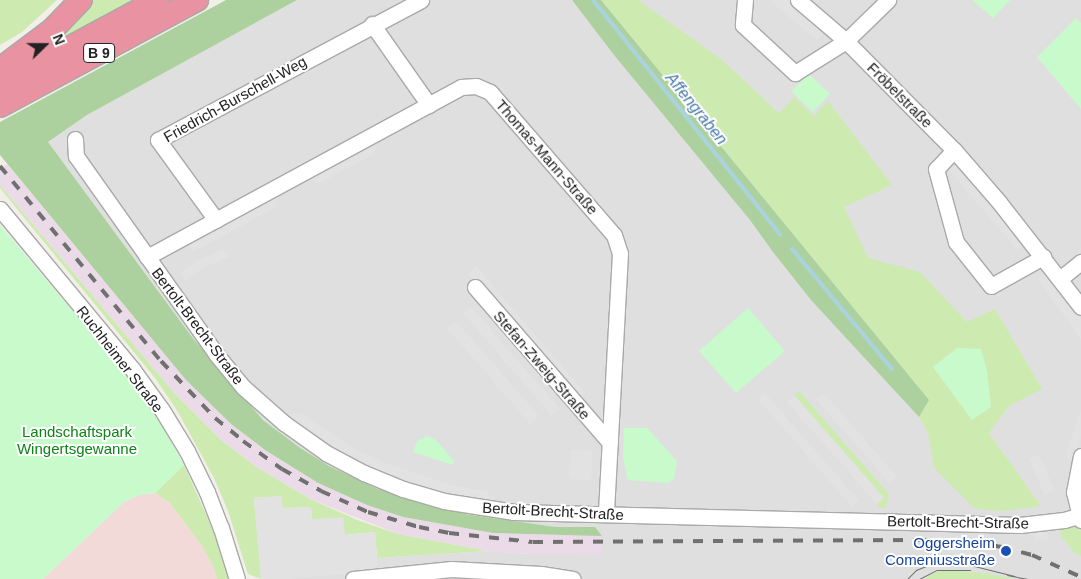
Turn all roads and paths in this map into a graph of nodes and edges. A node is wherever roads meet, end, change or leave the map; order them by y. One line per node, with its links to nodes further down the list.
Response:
1 (72, 0): 11 (highway)
2 (81, 0): 12 (highway)
3 (158, 0): 13 (highway, B 9)
4 (197, 0): 15 (highway, B 9)
5 (421, 0): 9 (street, Friedrich-Burschell-Weg)
6 (745, 0): 10 (street)
7 (798, 0): 10 (street, Fröbelstraße)
8 (888, 0): 10 (street)
9 (372, 24): 14 (street); 19 (street, Friedrich-Burschell-Weg)
10 (846, 41): 17 (street, Fröbelstraße)
11 (0, 54)
12 (0, 69)
13 (0, 85)
14 (429, 105): 19 (street, Thomas-Mann-Straße); 26 (street, Thomas-Mann-Straße)
15 (0, 106)
16 (75, 139): 20 (street, Bertolt-Brecht-Straße)
17 (954, 150): 21 (street, Fröbelstraße); 21 (street)
18 (0, 209): 30 (street, Ruchheimer Straße)
19 (216, 220): 20 (street, Thomas-Mann-Straße)
20 (147, 257): 28 (street, Bertolt-Brecht-Straße)
21 (1043, 257): 23 (street, Fröbelstraße)
22 (1081, 262): 23 (street)
23 (1061, 278): 25 (street, Fröbelstraße)
24 (475, 287): 26 (street, Stefan-Zweig-Straße)
25 (1081, 307)
26 (610, 443): 28 (street, Thomas-Mann-Straße)
27 (1081, 456): 29 (street)
28 (606, 514): 29 (street, Bertolt-Brecht-Straße)
29 (1080, 517)
30 (237, 579)
31 (353, 579): 32 (street)
32 (573, 579)

